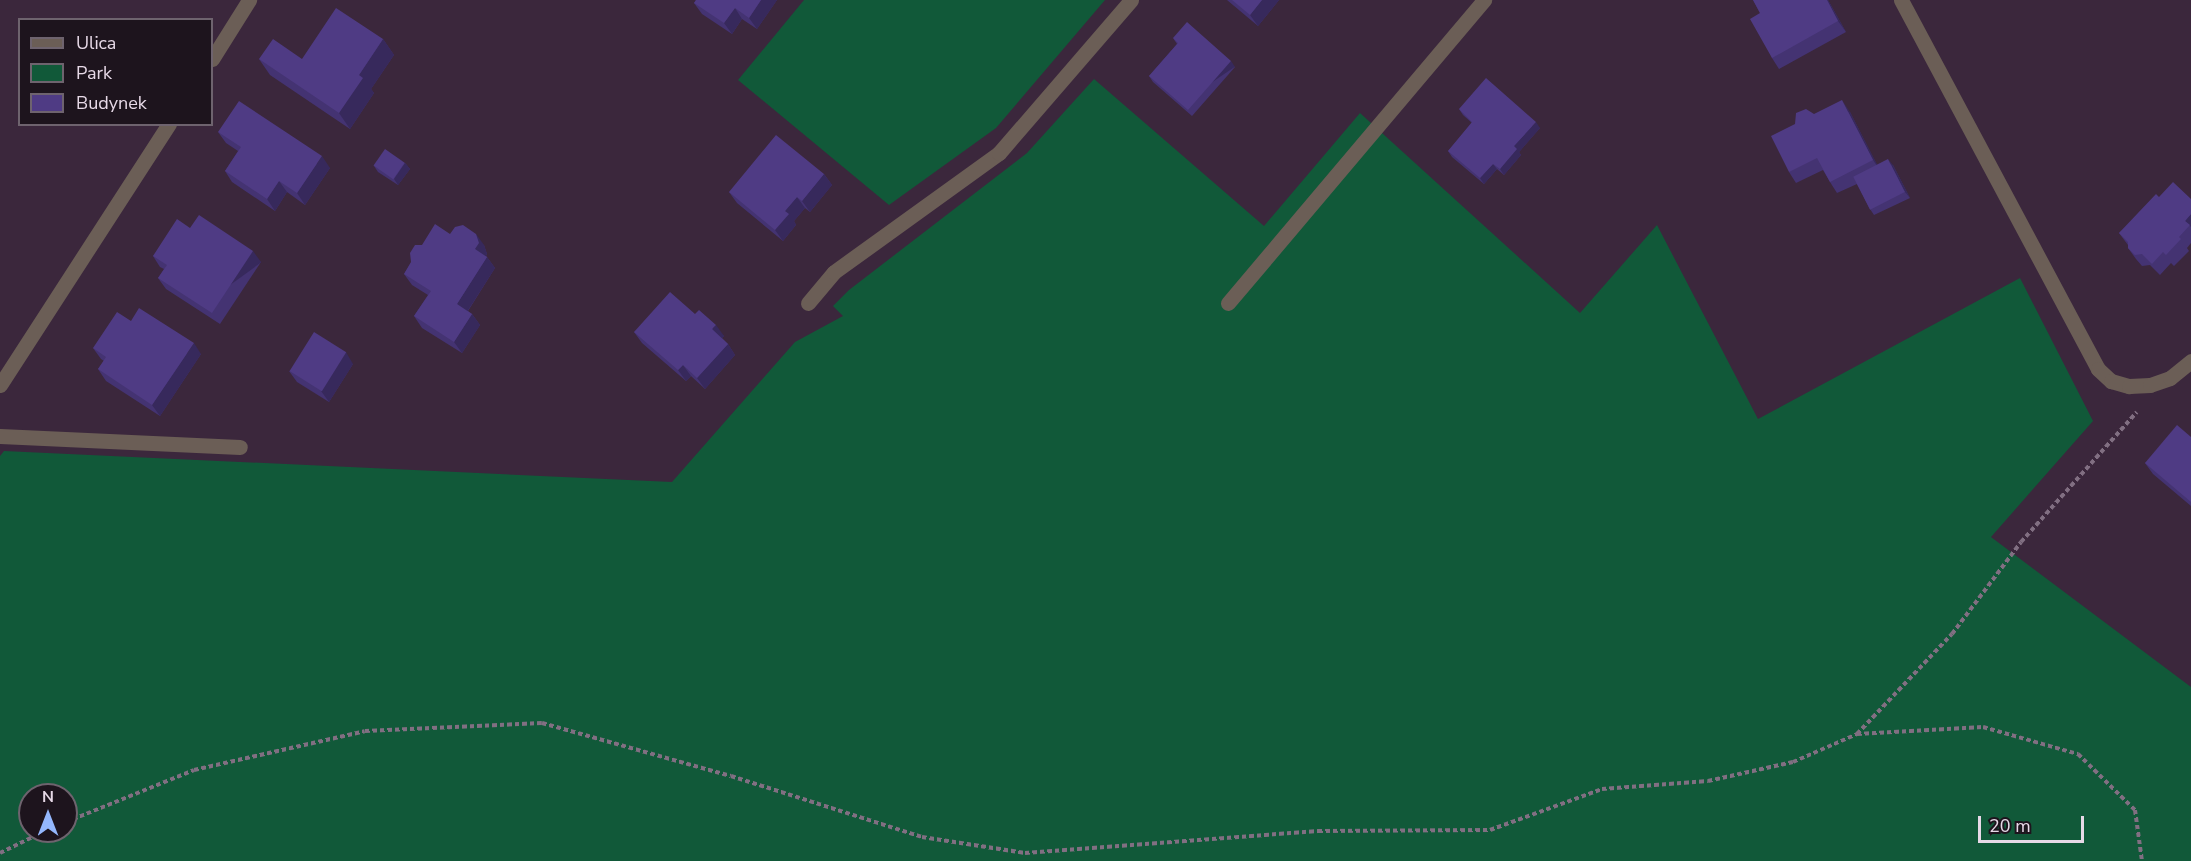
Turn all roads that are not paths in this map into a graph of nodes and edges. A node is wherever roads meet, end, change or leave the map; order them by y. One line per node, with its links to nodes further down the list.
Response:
1 (249, 0): 5 (street)
2 (1131, 0): 7 (street)
3 (1484, 0): 8 (street)
4 (1901, 0): 9 (street)
5 (213, 56)
6 (168, 126): 10 (street)
7 (807, 303)
8 (1228, 303)
9 (2189, 368)
10 (0, 386)
11 (0, 435): 12 (street)
12 (240, 447)

